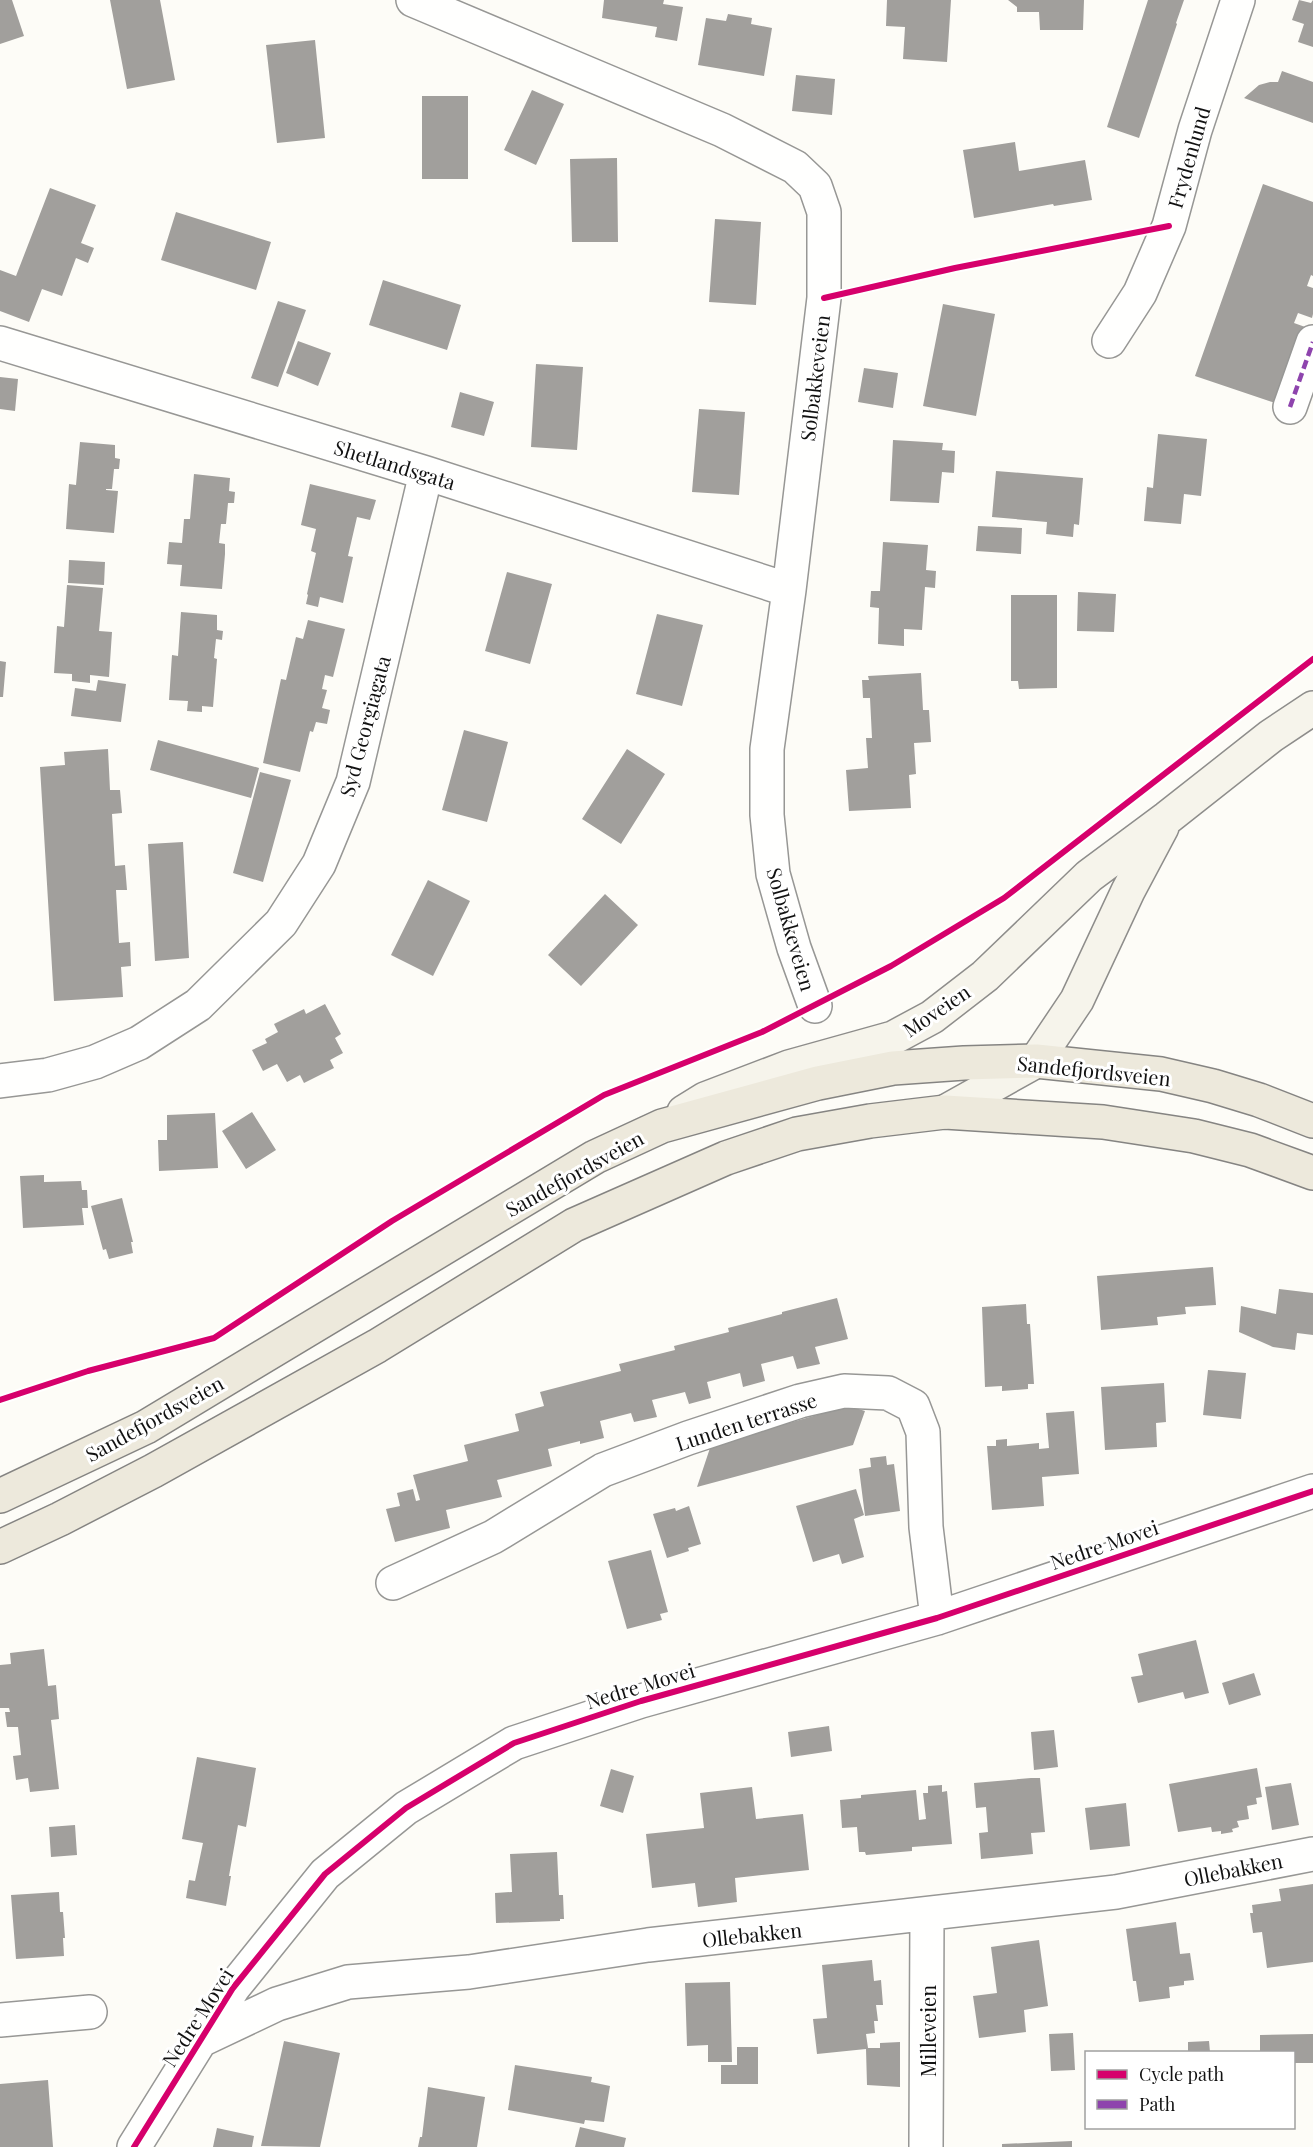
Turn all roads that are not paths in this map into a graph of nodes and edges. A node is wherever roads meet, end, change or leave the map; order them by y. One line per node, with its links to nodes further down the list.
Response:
1 (413, 0): 8 (street, Solbakkeveien)
2 (1238, 0): 3 (street, Frydenlund)
3 (1109, 341)
4 (1313, 342): 6 (street)
5 (0, 344): 7 (street, Shetlandsgata)
6 (1290, 407)
7 (426, 473): 8 (street, Shetlandsgata); 13 (street, Syd Georgiagata)
8 (789, 590): 11 (street, Solbakkeveien)
9 (1313, 708): 10 (street, Moveien)
10 (1167, 818): 12 (street, Moveien); 16 (street, Moveien)
11 (815, 1006)
12 (1036, 1061): 14 (street, Moveien); 15 (main road, Sandefjordsveien); 16 (main road, Sandefjordsveien)
13 (0, 1081)
14 (945, 1112): 17 (main road); 20 (main road)
15 (1313, 1121)
16 (662, 1126): 19 (main road, Sandefjordsveien)
17 (1313, 1173)
18 (1313, 1491): 22 (street, Nedre Movei)
19 (0, 1496)
20 (0, 1547)
21 (393, 1583): 22 (street, Lunden terrasse)
22 (937, 1618): 27 (street, Nedre Movei)
23 (1313, 1854): 24 (street, Ollebakken)
24 (927, 1915): 27 (street, Ollebakken); 29 (street, Milleveien)
25 (90, 2012): 26 (street)
26 (0, 2020)
27 (199, 2041): 28 (street, Nedre Movei)
28 (134, 2147)
29 (926, 2147)

